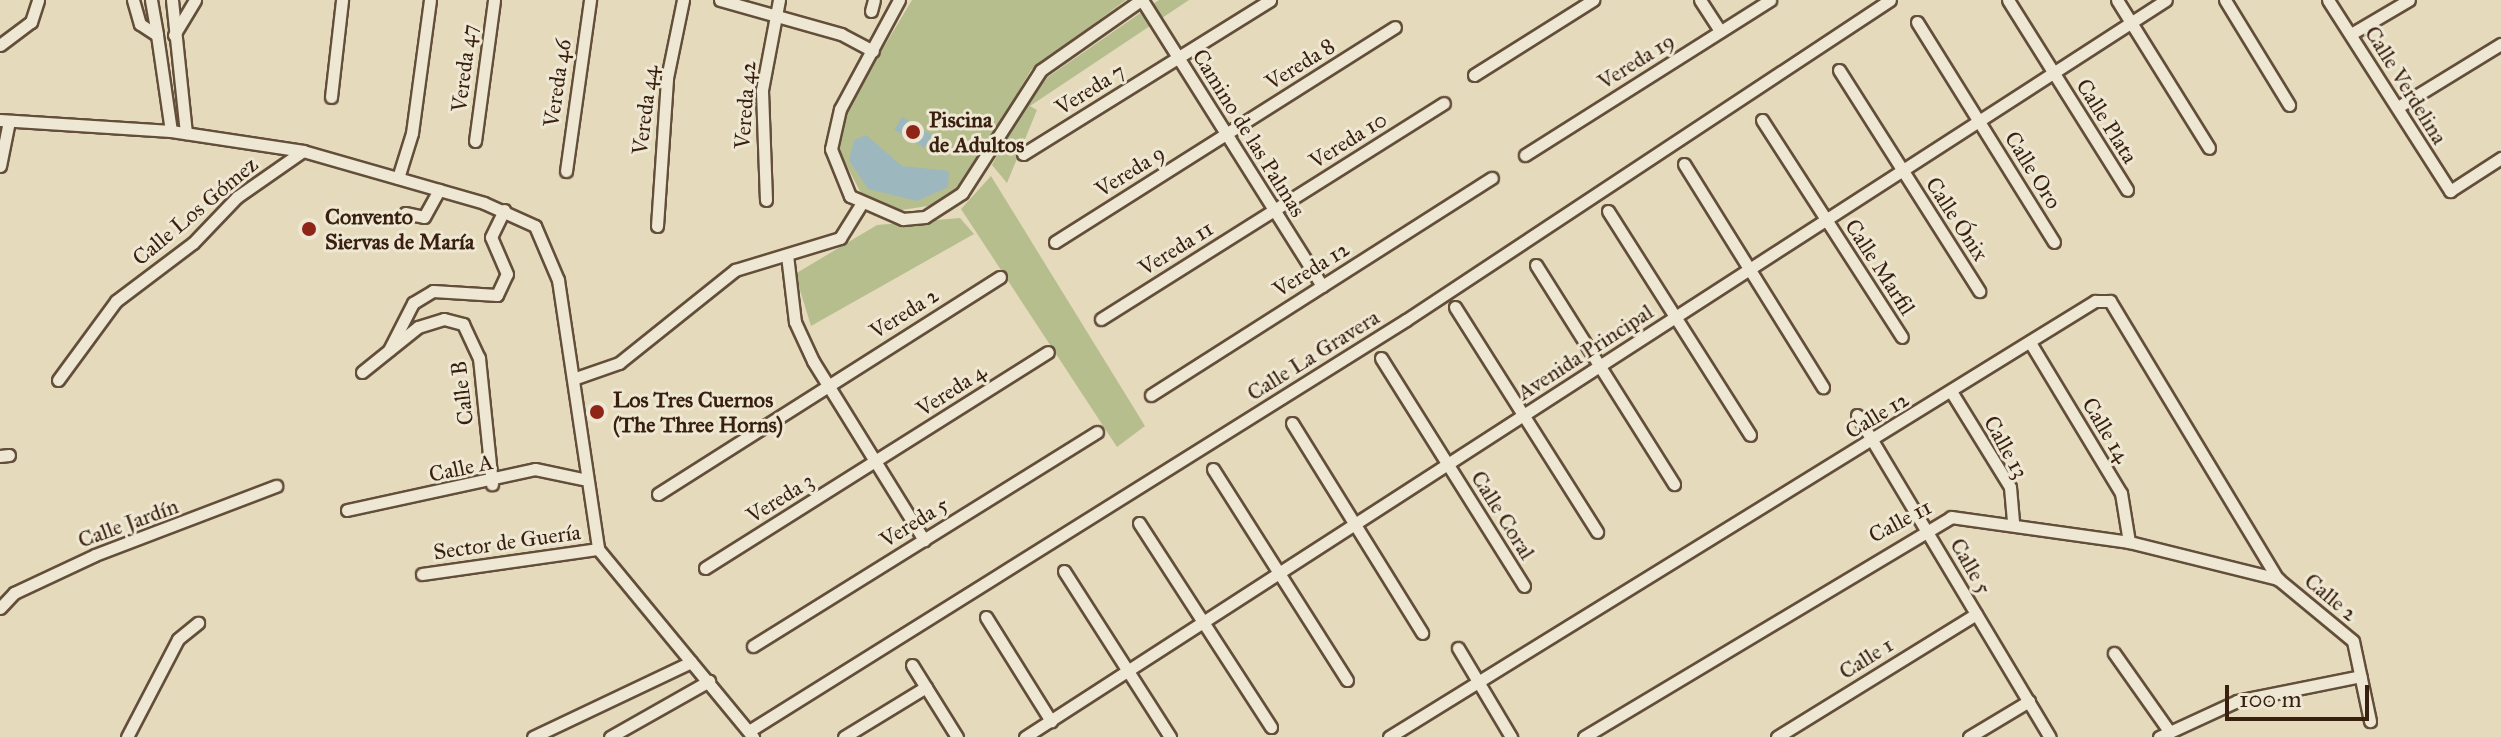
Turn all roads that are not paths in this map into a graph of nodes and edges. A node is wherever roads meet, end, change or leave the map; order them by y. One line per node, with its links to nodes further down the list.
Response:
1 (38, 0): 35 (street)
2 (133, 0): 32 (street)
3 (151, 0): 32 (street)
4 (172, 0): 33 (street)
5 (195, 0): 33 (street)
6 (342, 0): 41 (street)
7 (430, 0): 61 (street)
8 (494, 0): 51 (street, Vereda 47)
9 (590, 0): 60 (street, Vereda 46)
10 (683, 0): 72 (street, Vereda 44)
11 (720, 0): 26 (street)
12 (779, 0): 26 (street, Vereda 42)
13 (899, 0): 36 (street)
14 (1141, 0): 37 (street, Camino de las Palmas); 66 (street)
15 (1270, 0): 37 (street, Vereda 7)
16 (1593, 0): 40 (street)
17 (1700, 0): 30 (street)
18 (1770, 0): 30 (street, Vereda 19)
19 (1890, 0): 147 (street, Calle La Gravera)
20 (2008, 0): 39 (street, Calle Plata)
21 (2117, 0): 28 (street)
22 (2166, 0): 28 (street, Avenida Principal)
23 (2225, 0): 43 (street)
24 (2328, 0): 31 (street, Calle Verdelina)
25 (2409, 0): 31 (street)
26 (775, 13): 36 (street); 65 (street, Vereda 42)
27 (1917, 22): 47 (street, Calle Oro)
28 (2131, 23): 39 (street, Avenida Principal); 52 (street)
29 (1395, 27): 50 (street, Vereda 8)
30 (1720, 31): 55 (street, Vereda 19)
31 (2351, 34): 44 (street, Calle Verdelina)
32 (157, 35): 48 (street)
33 (173, 35): 49 (street)
34 (2501, 44): 44 (street)
35 (0, 45)
36 (873, 51): 66 (street)
37 (1178, 58): 50 (street, Camino de las Palmas); 54 (street, Vereda 7)
38 (1839, 70): 59 (street, Calle Ónix)
39 (2053, 73): 47 (street, Avenida Principal); 64 (street, Calle Plata)
40 (1474, 75)
41 (331, 97)
42 (1444, 103): 68 (street, Vereda 10)
43 (2289, 105)
44 (2398, 107): 56 (street, Calle Verdelina)
45 (1762, 120): 71 (street, Calle Marfil)
46 (4, 121): 48 (street); 58 (street)
47 (1978, 121): 59 (street, Avenida Principal); 74 (street, Calle Oro)
48 (171, 131): 49 (street)
49 (186, 133): 53 (street)
50 (1226, 134): 68 (street, Camino de las Palmas); 73 (street, Vereda 9)
51 (475, 141)
52 (2209, 148)
53 (303, 151): 61 (street); 92 (street, Calle Los Gómez)
54 (1023, 154)
55 (1525, 155)
56 (2501, 158)
57 (1684, 164): 77 (street)
58 (0, 166)
59 (1900, 170): 71 (street, Avenida Principal); 80 (street, Calle Ónix)
60 (566, 171)
61 (398, 178): 63 (street)
62 (1492, 178): 79 (street, Vereda 12)
63 (439, 190): 67 (street); 70 (street)
64 (2127, 190)
65 (766, 200)
66 (861, 205): 75 (street)
67 (504, 210): 86 (street); 91 (street)
68 (1273, 210): 79 (street, Camino de las Palmas); 83 (street, Vereda 11)
69 (1608, 211): 82 (street)
70 (405, 213)
71 (1825, 219): 77 (street, Avenida Principal); 84 (street, Calle Marfil)
72 (657, 226)
73 (1055, 242)
74 (2054, 242)
75 (787, 255): 91 (street); 93 (street)
76 (1536, 265): 89 (street)
77 (1749, 268): 82 (street, Avenida Principal); 94 (street)
78 (1000, 277): 93 (street, Vereda 2)
79 (1322, 286): 96 (street, Vereda 12)
80 (1979, 291)
81 (1455, 307): 98 (street)
82 (1674, 317): 89 (street, Avenida Principal); 101 (street)
83 (1101, 319)
84 (1902, 337)
85 (2031, 344): 95 (street, Calle 12); 118 (street, Calle 14); 124 (street, Calle 12)
86 (389, 351): 90 (street, Calle B); 107 (street, Calle B)
87 (1048, 352): 103 (street, Vereda 4)
88 (1381, 358): 104 (street, Calle Coral)
89 (1598, 367): 98 (street, Avenida Principal); 108 (street)
90 (362, 372)
91 (573, 379): 106 (street)
92 (58, 380)
93 (829, 384): 103 (street); 110 (street, Vereda 2)
94 (1823, 387)
95 (1952, 393): 102 (street, Calle 12); 113 (street, Calle 13)
96 (1151, 395)
97 (1857, 415): 102 (street, Calle 5)
98 (1522, 417): 104 (street, Avenida Principal); 116 (street)
99 (1292, 423): 115 (street)
100 (1097, 432): 117 (street, Vereda 5)
101 (1750, 435)
102 (1872, 441): 114 (street, Calle 5); 141 (street, Calle 12)
103 (876, 462): 117 (street); 120 (street, Vereda 3)
104 (1449, 466): 115 (street, Avenida Principal); 125 (street, Calle Coral)
105 (1213, 469): 123 (street)
106 (583, 479): 107 (street, Calle A); 119 (street)
107 (492, 484): 111 (street, Calle A)
108 (1674, 484)
109 (276, 486): 126 (street, Calle Jardín)
110 (658, 494)
111 (347, 510)
112 (1139, 523): 130 (street)
113 (2013, 525): 114 (street, Calle 11); 118 (street, Calle 11)
114 (1925, 526): 127 (street, Calle 5); 158 (street, Calle 11)
115 (1356, 527): 123 (street, Avenida Principal); 131 (street)
116 (1597, 532)
117 (924, 540): 132 (street, Vereda 5)
118 (2129, 542): 124 (street, Calle 11)
119 (598, 549): 122 (street, Sector de Guería); 135 (street)
120 (705, 568)
121 (1064, 571): 137 (street)
122 (422, 574)
123 (1282, 575): 130 (street, Avenida Principal); 139 (street)
124 (2278, 579): 138 (street, Calle 2)
125 (1524, 586)
126 (0, 608)
127 (1976, 614): 143 (street, Calle 5); 159 (street, Calle 1)
128 (986, 617): 144 (street)
129 (198, 623): 149 (street)
130 (1206, 623): 137 (street, Avenida Principal); 146 (street)
131 (1422, 633)
132 (753, 646)
133 (1458, 648): 141 (street)
134 (2114, 653): 148 (street)
135 (691, 662): 140 (street); 150 (street)
136 (912, 665): 142 (street)
137 (1128, 672): 144 (street, Avenida Principal); 155 (street)
138 (2361, 676): 145 (street, Calle 2); 148 (street)
139 (1347, 680)
140 (709, 681): 147 (street); 151 (street)
141 (1478, 683): 156 (street, Calle 12); 157 (street)
142 (926, 687): 152 (street); 153 (street)
143 (2029, 701): 160 (street); 161 (street, Calle 5)
144 (1051, 721): 154 (street, Avenida Principal)
145 (2370, 721)
146 (1271, 727)
147 (751, 734)
148 (2164, 734)
149 (127, 737)
150 (533, 737)
151 (610, 737)
152 (844, 737)
153 (957, 737)
154 (1025, 737)
155 (1170, 737)
156 (1389, 737)
157 (1511, 737)
158 (1584, 737)
159 (1777, 737)
160 (1969, 737)
161 (2050, 737)

